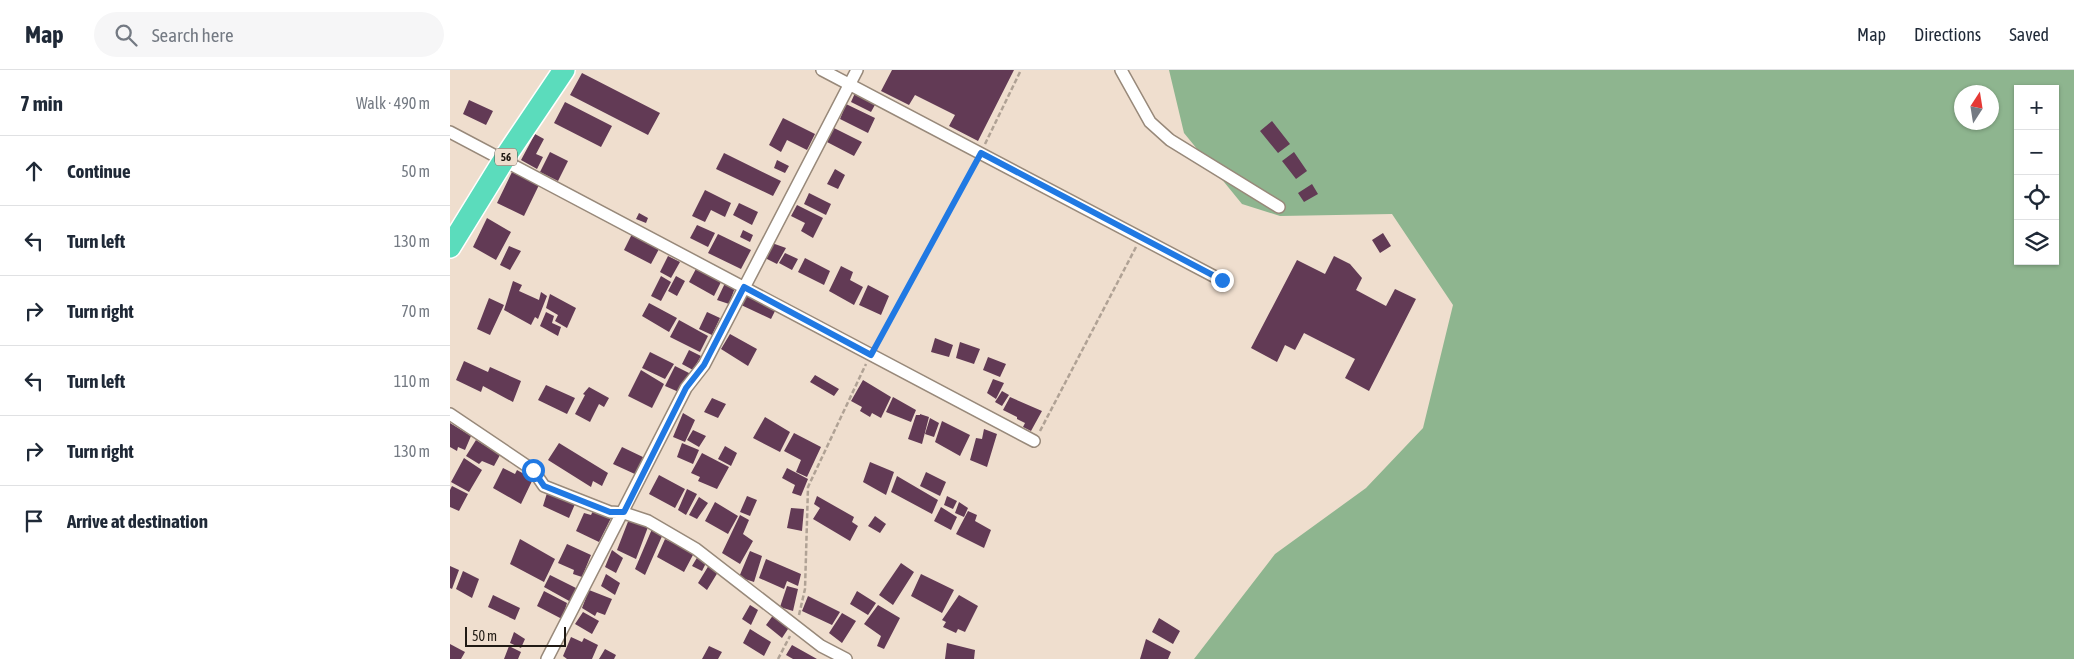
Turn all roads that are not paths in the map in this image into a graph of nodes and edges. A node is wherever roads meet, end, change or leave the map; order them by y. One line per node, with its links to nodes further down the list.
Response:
1 (564, 70): 7 (highway, 56)
2 (822, 70): 5 (street)
3 (857, 70): 5 (street)
4 (1121, 70): 8 (street)
5 (849, 85): 10 (street); 11 (street)
6 (450, 132): 7 (street)
7 (503, 162): 9 (highway, 56); 11 (street)
8 (1279, 207)
9 (450, 246)
10 (1222, 280)
11 (744, 287): 13 (street); 14 (street)
12 (450, 414): 14 (street)
13 (1034, 441)
14 (624, 512): 15 (street); 16 (street)
15 (547, 659)
16 (846, 659)

